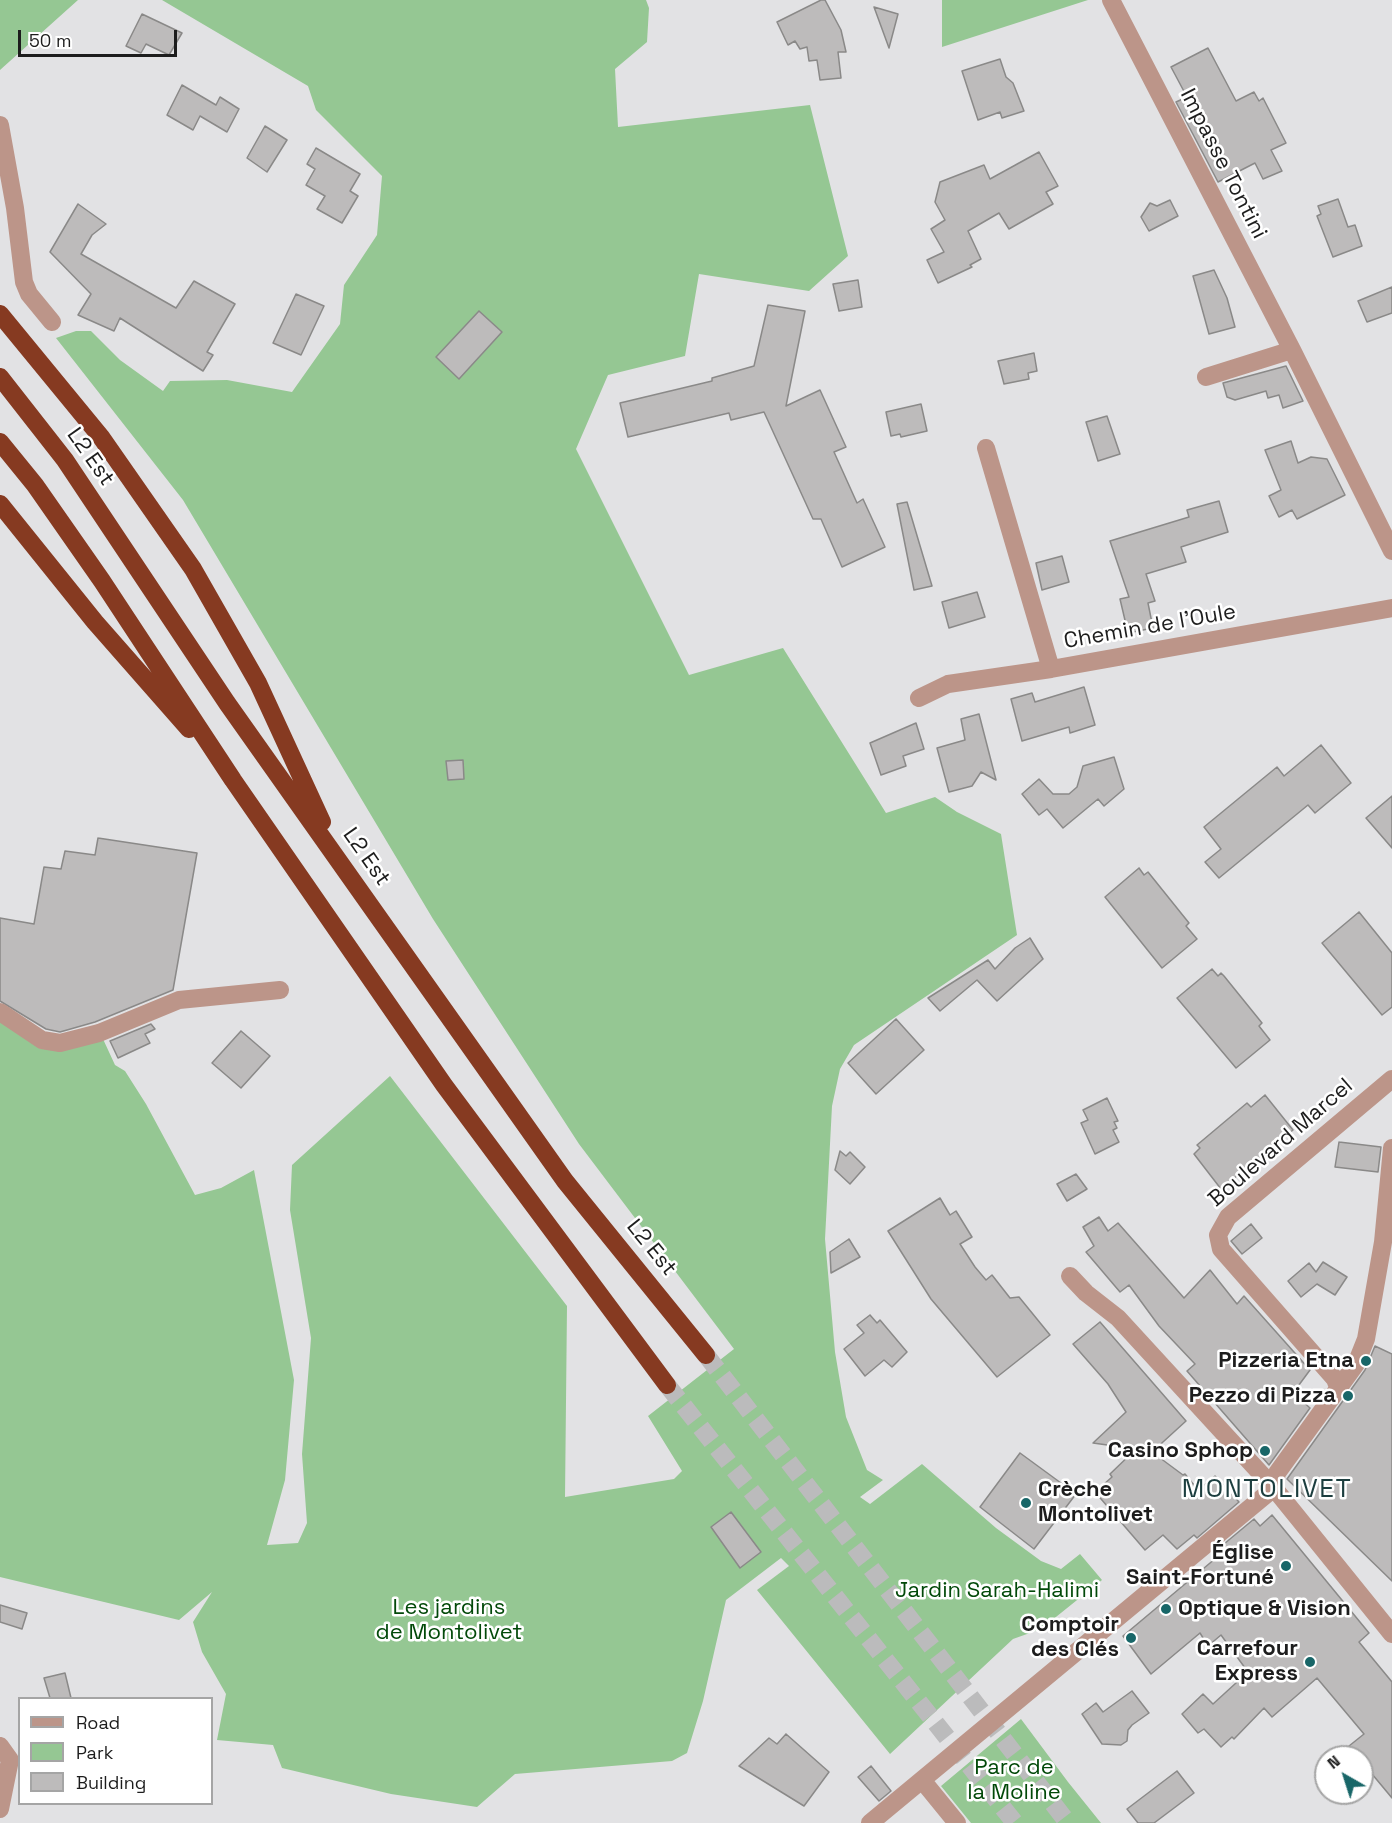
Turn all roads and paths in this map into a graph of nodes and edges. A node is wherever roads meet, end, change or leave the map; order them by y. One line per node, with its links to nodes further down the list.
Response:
1 (1111, 0): 5 (street, Impasse Tontini)
2 (0, 125): 4 (street)
3 (0, 314): 16 (highway)
4 (52, 322)
5 (1292, 350): 7 (street); 11 (street, Impasse Tontini)
6 (0, 377): 16 (highway, L2 Est)
7 (1206, 377)
8 (0, 442): 15 (highway)
9 (986, 448): 13 (street)
10 (0, 504): 15 (highway)
11 (1392, 551)
12 (1392, 608): 13 (street, Chemin de l'Oule)
13 (1051, 669): 14 (street, Chemin de l'Oule)
14 (920, 698)
15 (233, 780): 23 (highway)
16 (340, 862): 22 (highway, L2 Est)
17 (280, 990): 18 (street)
18 (0, 1012)
19 (1392, 1079): 24 (street, Boulevard Marcel)
20 (1392, 1148): 24 (street)
21 (1070, 1276): 25 (street)
22 (706, 1355)
23 (667, 1385)
24 (1338, 1387): 25 (street)
25 (1274, 1488): 26 (street); 28 (street)
26 (1392, 1634)
27 (0, 1746): 29 (street)
28 (922, 1780): 30 (street); 31 (street)
29 (0, 1809)
30 (870, 1823)
31 (957, 1823)

